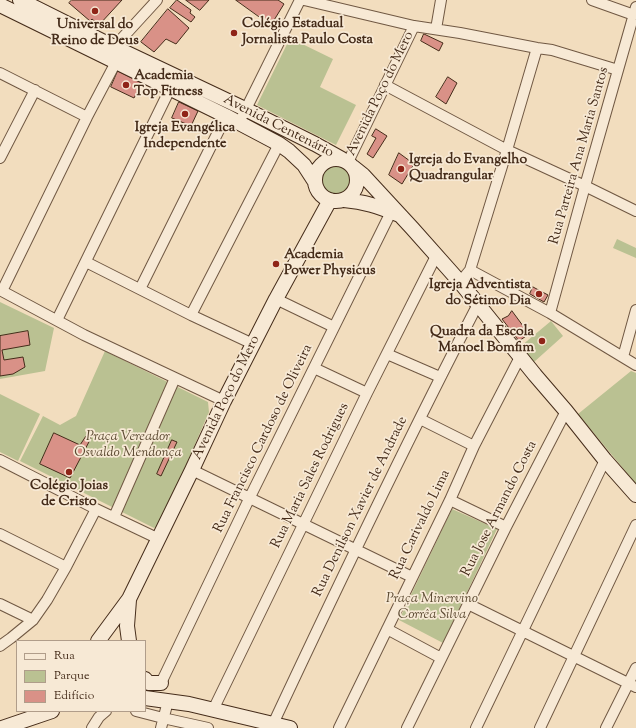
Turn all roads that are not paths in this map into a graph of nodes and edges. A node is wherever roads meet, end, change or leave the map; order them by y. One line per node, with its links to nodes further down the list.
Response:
1 (20, 0): 11 (main road, Avenida Centenário)
2 (300, 0): 19 (street)
3 (304, 0): 9 (street)
4 (441, 0): 10 (street)
5 (592, 0): 8 (street)
6 (153, 2): 11 (street)
7 (0, 5): 13 (main road, Avenida Centenário)
8 (635, 11): 14 (street, Rua Parteira Ana Maria Santos)
9 (414, 26): 10 (street); 17 (street, Avenida Poço do Mero)
10 (436, 29): 12 (street)
11 (114, 47): 16 (main road, Avenida Centenário)
12 (537, 48): 14 (street); 23 (street)
13 (116, 62): 16 (main road, Avenida Centenário); 20 (street)
14 (618, 70): 27 (street, Rua Parteira Ana Maria Santos)
15 (0, 73): 18 (street)
16 (168, 83): 19 (main road, Avenida Centenário); 21 (main road, Avenida Centenário); 33 (street)
17 (385, 85): 23 (street); 25 (street, Avenida Poço do Mero)
18 (35, 90): 20 (street); 24 (street)
19 (245, 109): 21 (street); 25 (main road, Avenida Centenário)
20 (88, 117): 37 (street)
21 (232, 119): 22 (main road, Avenida Centenário); 36 (street)
22 (279, 144): 26 (main road, Avenida Centenário); 42 (street)
23 (507, 150): 27 (street); 34 (street)
24 (0, 158)
25 (348, 163): 26 (main road); 29 (main road); 31 (main road, Avenida Centenário)
26 (315, 182): 28 (main road)
27 (584, 186): 30 (street); 41 (street, Rua Parteira Ana Maria Santos)
28 (330, 200): 29 (main road); 38 (main road, Avenida Poço do Mero)
29 (344, 200): 31 (main road)
30 (636, 211)
31 (395, 212): 32 (main road, Avenida Centenário); 44 (street, Rua Francisco Cardoso de Oliveira)
32 (436, 256): 35 (main road, Avenida Centenário); 46 (street, Rua Maria Sales Rodrigues)
33 (86, 262): 36 (street); 43 (street)
34 (470, 270): 35 (street); 41 (street)
35 (460, 282): 39 (main road, Avenida Centenário)
36 (140, 289): 42 (street)
37 (1, 290): 43 (street)
38 (276, 299): 44 (street); 45 (main road, Avenida Poço do Mero)
39 (478, 304): 47 (main road, Avenida Centenário); 51 (street, Rua Denilson Xavier de Andrade)
40 (636, 310): 48 (street)
41 (550, 313): 48 (street)
42 (191, 315): 45 (street)
43 (57, 320): 52 (street)
44 (334, 327): 50 (street, Rua Francisco Cardoso de Oliveira)
45 (253, 344): 54 (main road, Avenida Poço do Mero)
46 (387, 354): 51 (street); 53 (street, Rua Maria Sales Rodrigues)
47 (520, 357): 55 (main road, Avenida Centenário); 57 (street, Rua Carivaldo Lima)
48 (623, 357): 49 (street)
49 (636, 365)
50 (314, 368): 53 (street); 62 (street, Rua Francisco Cardoso de Oliveira)
51 (440, 377): 56 (street, Rua Denilson Xavier de Andrade)
52 (175, 378): 54 (street); 65 (street)
53 (367, 393): 66 (street, Rua Maria Sales Rodrigues)
54 (224, 401): 60 (main road, Avenida Poço do Mero)
55 (566, 411): 59 (main road, Avenida Centenário); 68 (street, Rua Jose Armando Costa)
56 (420, 419): 57 (street); 71 (street, Rua Denilson Xavier de Andrade)
57 (474, 446): 63 (street, Rua Carivaldo Lima)
58 (0, 460): 64 (street)
59 (605, 460): 61 (main road, Avenida Centenário); 79 (street)
60 (192, 470): 62 (street); 70 (main road, Avenida Poço do Mero)
61 (636, 495)
62 (250, 497): 66 (street); 87 (street, Rua Francisco Cardoso de Oliveira)
63 (450, 500): 68 (street); 73 (street, Rua Carivaldo Lima)
64 (96, 509): 65 (street); 72 (street)
65 (114, 517): 70 (street)
66 (304, 523): 71 (street); 91 (street, Rua Maria Sales Rodrigues)
67 (636, 525): 83 (street)
68 (506, 527): 76 (street, Rua Jose Armando Costa)
69 (0, 534): 72 (street)
70 (159, 539): 74 (main road, Avenida Poço do Mero)
71 (356, 548): 73 (street); 97 (street, Rua Denilson Xavier de Andrade)
72 (66, 567): 77 (street)
73 (412, 576): 78 (street, Rua Carivaldo Lima)
74 (129, 599): 80 (main road, Avenida Poço do Mero); 81 (main road, Avenida Poço do Mero)
75 (0, 604): 77 (street)
76 (468, 604): 79 (street); 84 (street, Rua Jose Armando Costa)
77 (33, 620): 82 (street)
78 (387, 629): 84 (street); 102 (street, Rua Carivaldo Lima)
79 (522, 631): 83 (street); 104 (street)
80 (99, 640)
81 (129, 640)
82 (0, 646)
83 (574, 657): 88 (street); 105 (street)
84 (441, 658): 103 (street, Rua Jose Armando Costa)
85 (636, 668): 88 (street)
86 (146, 680): 87 (main road)
87 (161, 683)
88 (632, 686): 106 (street)
89 (146, 698): 90 (main road)
90 (168, 701): 91 (main road); 96 (street)
91 (213, 710): 97 (main road)
92 (22, 712): 98 (main road)
93 (49, 712): 98 (main road)
94 (105, 712): 99 (street)
95 (138, 712): 96 (street)
96 (162, 723): 100 (street)
97 (272, 724): 101 (main road)
98 (4, 728)
99 (92, 728)
100 (208, 728)
101 (290, 728)
102 (339, 728)
103 (407, 728)
104 (476, 728)
105 (540, 728)
106 (606, 728)

